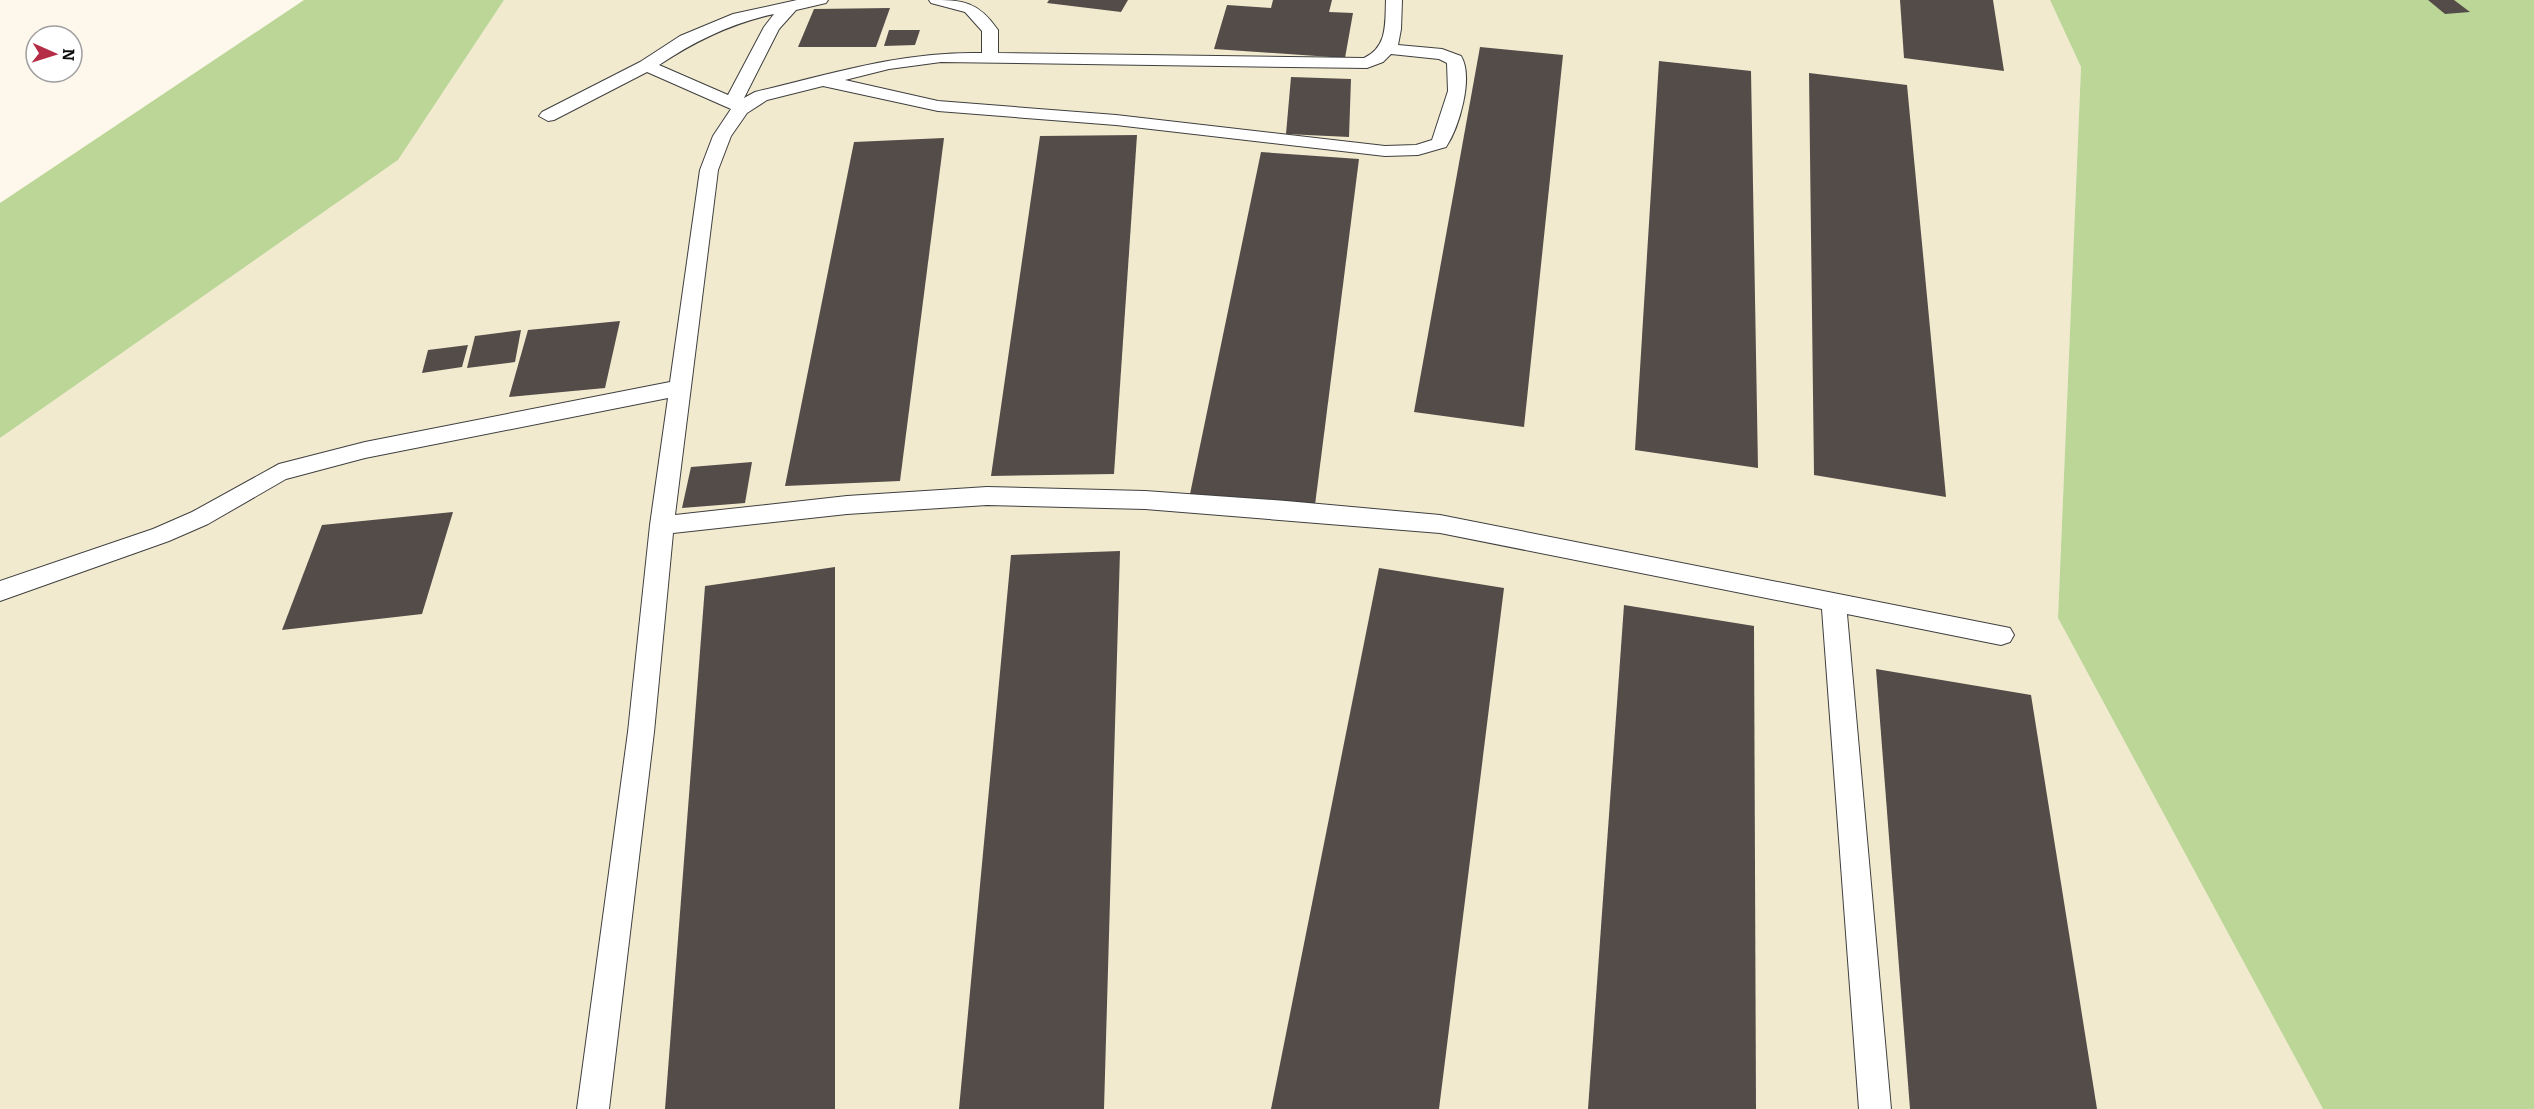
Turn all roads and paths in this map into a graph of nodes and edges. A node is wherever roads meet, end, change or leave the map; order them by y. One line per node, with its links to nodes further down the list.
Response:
1 (820, 0): 4 (lane)
2 (937, 0): 6 (lane)
3 (1394, 0): 5 (lane)
4 (791, 6): 7 (lane); 9 (lane)
5 (1389, 49): 6 (lane); 8 (lane)
6 (990, 57): 8 (lane)
7 (646, 66): 9 (lane); 10 (lane)
8 (824, 80): 9 (lane)
9 (737, 105): 11 (lane)
10 (548, 116)
11 (680, 388): 12 (lane); 13 (lane)
12 (662, 525): 14 (lane); 16 (lane)
13 (0, 591)
14 (1834, 602): 15 (lane); 17 (lane)
15 (2001, 634)
16 (593, 1109)
17 (1875, 1109)

